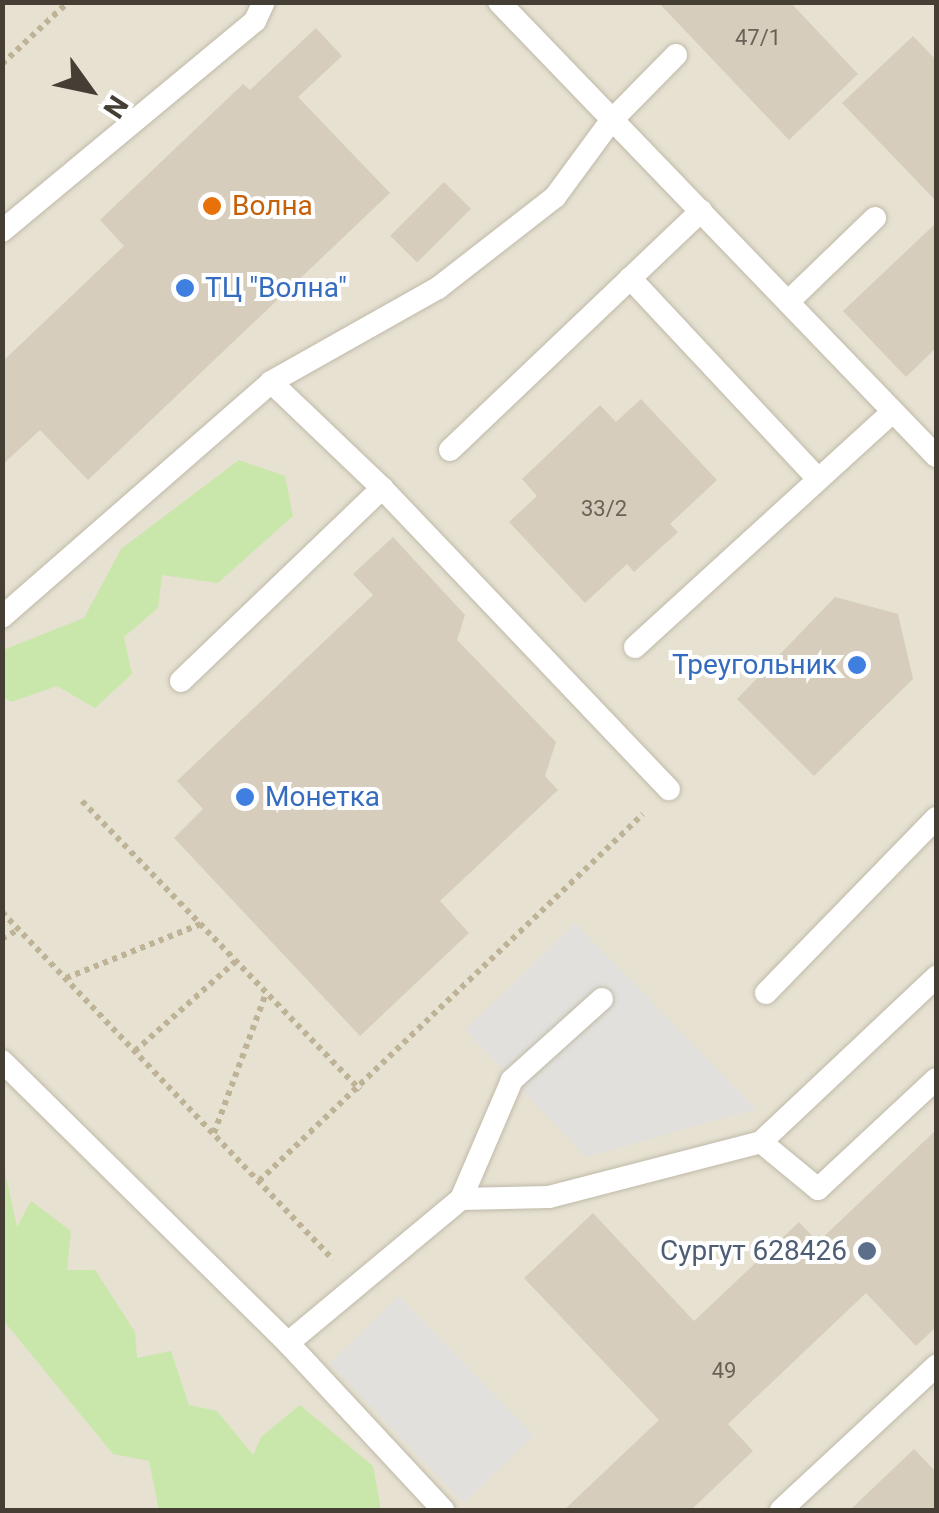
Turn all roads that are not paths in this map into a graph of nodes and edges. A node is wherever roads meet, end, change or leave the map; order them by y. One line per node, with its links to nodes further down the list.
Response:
1 (264, 2): 7 (lane)
2 (500, 2): 4 (lane)
3 (676, 56): 4 (lane)
4 (610, 122): 5 (lane); 10 (lane)
5 (702, 211): 8 (lane); 9 (lane)
6 (875, 218): 9 (lane)
7 (2, 231)
8 (630, 278): 12 (lane); 14 (lane)
9 (788, 302): 11 (lane)
10 (272, 382): 15 (lane); 16 (lane)
11 (891, 413): 13 (lane); 14 (lane)
12 (450, 450)
13 (936, 456)
14 (818, 479): 17 (lane)
15 (382, 488): 18 (lane); 19 (lane)
16 (2, 617)
17 (635, 648)
18 (180, 681)
19 (669, 789)
20 (936, 818): 22 (lane)
21 (936, 976): 26 (lane)
22 (766, 993)
23 (602, 999): 27 (lane)
24 (2, 1061): 28 (lane)
25 (936, 1078): 26 (lane)
26 (761, 1142): 27 (lane)
27 (461, 1199): 28 (lane)
28 (288, 1343): 30 (lane)
29 (936, 1366): 31 (lane)
30 (443, 1510)
31 (781, 1510)

